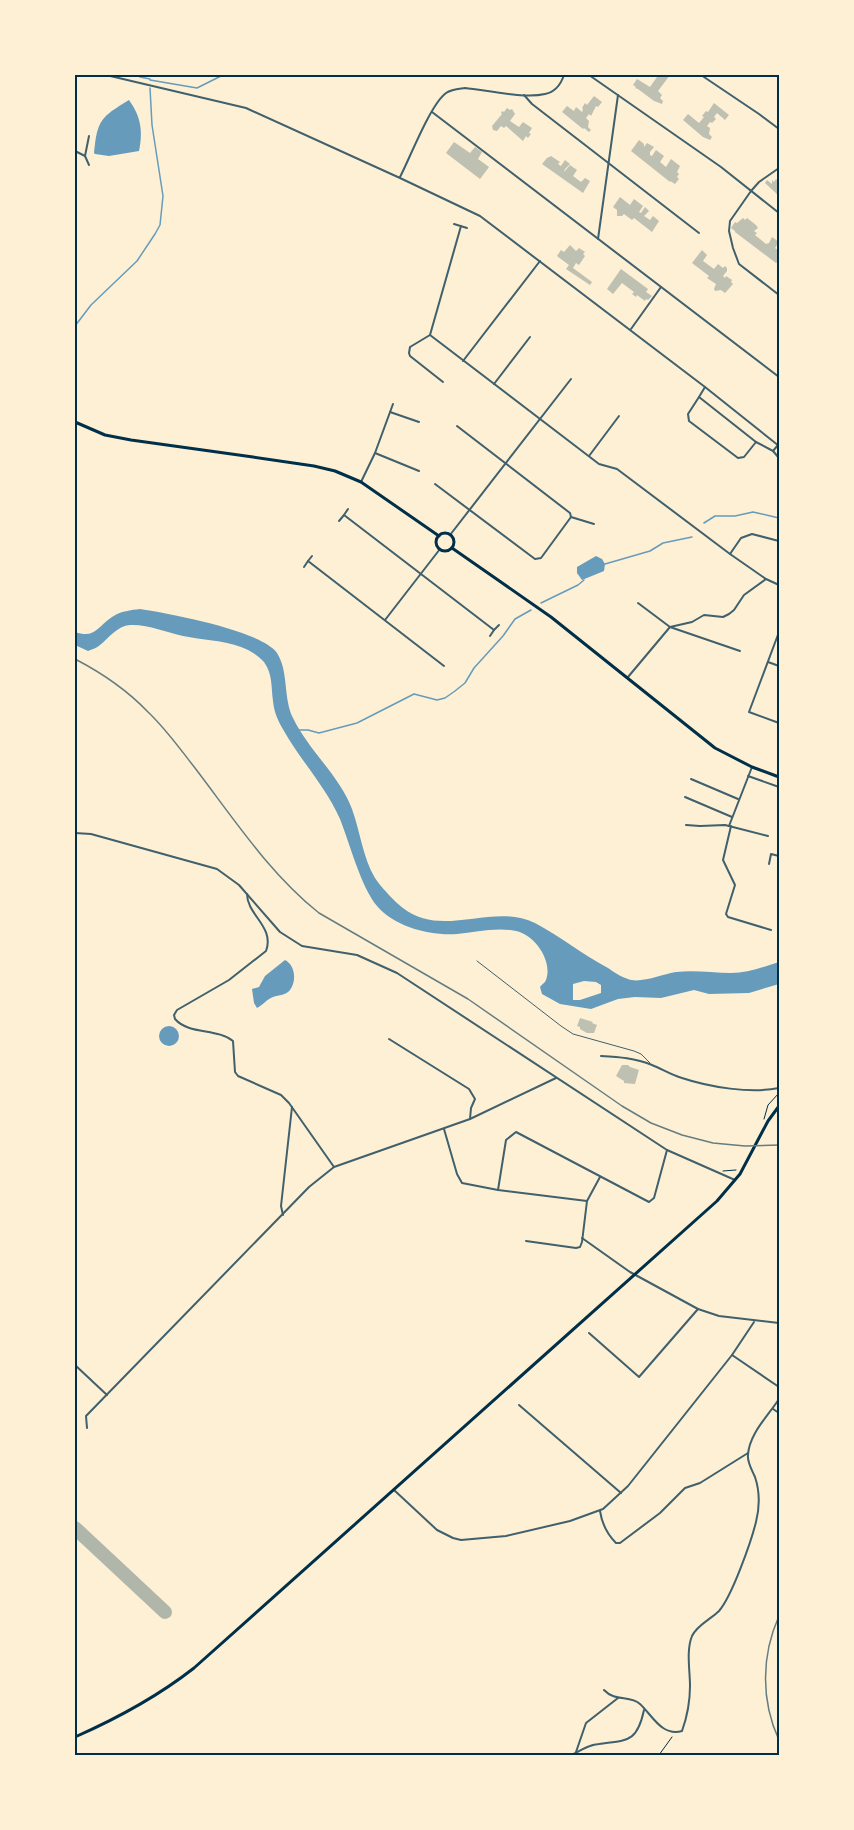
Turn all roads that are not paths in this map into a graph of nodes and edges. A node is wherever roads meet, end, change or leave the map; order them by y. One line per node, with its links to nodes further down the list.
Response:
1 (106, 75): 6 (street)
2 (130, 75): 6 (street)
3 (564, 75): 7 (street)
4 (589, 75): 8 (street)
5 (701, 75): 10 (street)
6 (130, 81): 17 (street)
7 (524, 94): 9 (street); 14 (street)
8 (618, 94): 14 (street); 18 (street)
9 (432, 112): 17 (street); 24 (street)
10 (779, 129)
11 (89, 136): 13 (street)
12 (75, 151): 13 (street)
13 (85, 156): 15 (street)
14 (609, 163): 23 (street); 24 (street)
15 (89, 165)
16 (779, 168): 18 (street)
17 (400, 177): 25 (street)
18 (752, 191): 19 (street); 27 (street)
19 (779, 213)
20 (454, 224): 21 (street)
21 (461, 226): 22 (street); 29 (street)
22 (467, 228)
23 (699, 233)
24 (598, 239): 26 (street)
25 (540, 260): 28 (street); 31 (street)
26 (662, 287): 28 (street); 32 (street)
27 (779, 295)
28 (630, 330): 36 (street)
29 (430, 335): 31 (street); 34 (street)
30 (530, 337): 35 (street)
31 (463, 361): 35 (street)
32 (779, 377)
33 (571, 379): 41 (street)
34 (443, 382)
35 (494, 384): 41 (street)
36 (705, 387): 37 (street); 46 (street)
37 (699, 397): 45 (street); 45 (street)
38 (393, 404): 39 (street)
39 (390, 412): 43 (street); 48 (street)
40 (620, 416): 49 (street)
41 (540, 418): 49 (street); 51 (street)
42 (75, 422): 53 (main road)
43 (419, 422)
44 (457, 426): 51 (street)
45 (756, 442): 47 (street)
46 (779, 446): 47 (street)
47 (772, 451): 50 (street)
48 (375, 453): 52 (street); 53 (street)
49 (589, 456): 66 (street)
50 (779, 458)
51 (505, 464): 56 (street); 58 (street)
52 (419, 471)
53 (361, 482): 62 (main road)
54 (435, 484): 56 (street)
55 (348, 509): 57 (street)
56 (469, 510): 58 (street); 61 (street)
57 (344, 515): 59 (street); 70 (street)
58 (571, 517): 60 (street)
59 (339, 521)
60 (594, 524)
61 (450, 535): 62 (main road); 64 (main road)
62 (439, 536): 65 (main road)
63 (779, 541): 66 (street)
64 (452, 548): 65 (main road); 84 (main road)
65 (440, 549): 70 (street)
66 (730, 554): 71 (street)
67 (312, 556): 68 (street)
68 (308, 561): 69 (street); 74 (street)
69 (304, 567)
70 (421, 574): 74 (street); 77 (street)
71 (766, 579): 72 (street); 76 (street)
72 (779, 585)
73 (638, 603): 76 (street)
74 (385, 620): 82 (street)
75 (499, 625): 77 (street)
76 (670, 627): 80 (street); 84 (street)
77 (494, 630): 79 (street)
78 (779, 632): 81 (street)
79 (489, 636)
80 (740, 651)
81 (767, 662): 83 (street); 85 (street)
82 (444, 666)
83 (779, 666)
84 (627, 678): 86 (main road)
85 (779, 723)
86 (752, 767): 87 (street); 88 (main road)
87 (747, 776): 90 (street); 92 (street)
88 (779, 777)
89 (691, 780): 92 (street)
90 (779, 787)
91 (685, 797): 93 (street)
92 (738, 799): 93 (street)
93 (732, 817): 95 (street)
94 (686, 825): 95 (street)
95 (730, 826): 97 (street); 101 (street)
96 (75, 833): 100 (street)
97 (768, 836)
98 (779, 856): 99 (street)
99 (769, 864)
100 (247, 894): 106 (street); 109 (street)
101 (771, 930)
102 (477, 961): 105 (lane)
103 (389, 1039): 110 (street)
104 (601, 1056): 105 (street)
105 (651, 1064): 107 (street)
106 (556, 1078): 110 (street); 112 (street)
107 (779, 1088)
108 (779, 1106): 115 (main road)
109 (292, 1107): 113 (street); 118 (street)
110 (470, 1119): 111 (street)
111 (443, 1127): 113 (street); 116 (street)
112 (667, 1150): 114 (street); 115 (street)
113 (334, 1167): 118 (street)
114 (600, 1177): 116 (street); 117 (street)
115 (736, 1180): 121 (main road)
116 (498, 1190): 117 (street)
117 (586, 1201): 119 (street)
118 (283, 1215): 129 (street)
119 (582, 1238): 120 (street); 121 (street)
120 (526, 1241)
121 (636, 1275): 122 (street); 136 (main road)
122 (698, 1309): 123 (street); 125 (street)
123 (754, 1322): 124 (street); 126 (street)
124 (779, 1323)
125 (589, 1333)
126 (732, 1355): 128 (street); 137 (street)
127 (75, 1365): 129 (street)
128 (779, 1387)
129 (107, 1395): 134 (street)
130 (779, 1399): 132 (street)
131 (519, 1405): 137 (street)
132 (773, 1408): 133 (street); 135 (street)
133 (779, 1413)
134 (87, 1428)
135 (748, 1453): 138 (street); 141 (street)
136 (394, 1490): 138 (street); 142 (main road)
137 (621, 1493): 138 (street)
138 (599, 1510)
139 (604, 1690): 140 (street)
140 (618, 1698): 141 (street); 143 (street)
141 (644, 1710): 143 (street)
142 (75, 1737)
143 (576, 1753): 144 (street)
144 (572, 1755)

